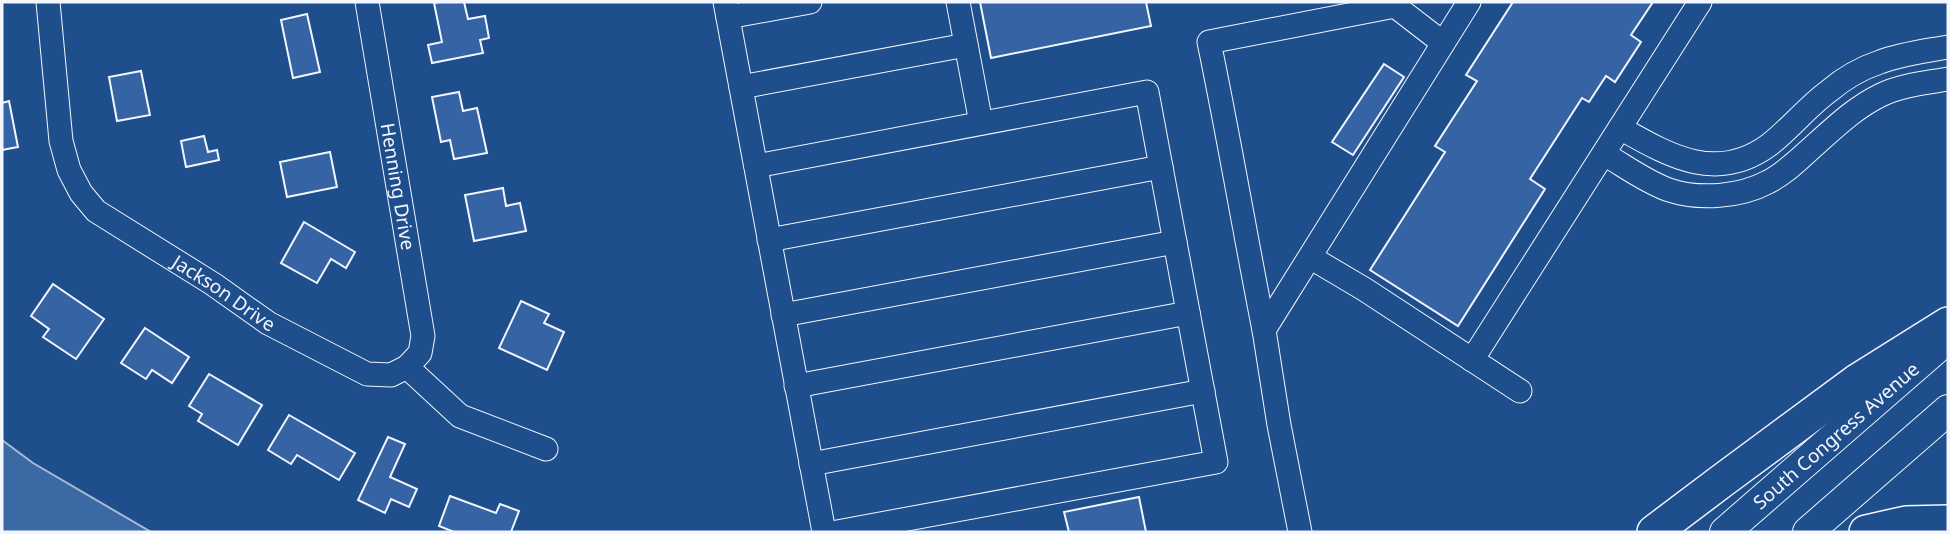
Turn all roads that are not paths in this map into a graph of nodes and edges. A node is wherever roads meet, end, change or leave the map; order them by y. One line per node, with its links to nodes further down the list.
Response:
1 (48, 2): 32 (street, Jackson Drive)
2 (367, 2): 32 (street, Henning Drive)
3 (810, 2): 8 (street)
4 (958, 2): 10 (street)
5 (1469, 2): 9 (street)
6 (1700, 2): 15 (street)
7 (1396, 4): 9 (street); 29 (street)
8 (726, 9): 13 (street)
9 (1443, 43): 25 (street)
10 (966, 46): 13 (street); 14 (street)
11 (1948, 47): 16 (street)
12 (1948, 79): 17 (street)
13 (741, 87): 20 (street)
14 (981, 124): 20 (street); 21 (street)
15 (1620, 128): 18 (street); 19 (street)
16 (1787, 128): 17 (street); 19 (street)
17 (1808, 151): 22 (street)
18 (1604, 154): 22 (street); 31 (street)
19 (1697, 163): 22 (street)
20 (756, 166): 23 (street)
21 (1161, 167): 23 (street); 24 (street)
22 (1694, 194)
23 (769, 240): 27 (street)
24 (1175, 242): 26 (street); 27 (street)
25 (1310, 257): 29 (street); 31 (street)
26 (1188, 313): 33 (street); 34 (street)
27 (783, 315): 33 (street)
28 (1948, 324): 43 (highway)
29 (1264, 330): 42 (street)
30 (1948, 338): 44 (main road, South Congress Avenue)
31 (1472, 360): 35 (street)
32 (407, 368): 37 (street)
33 (796, 386): 38 (street)
34 (1203, 391): 38 (street); 41 (street)
35 (1520, 391)
36 (1948, 410): 45 (main road)
37 (546, 449)
38 (811, 464): 40 (street)
39 (1948, 523): 46 (highway)
40 (824, 532)
41 (837, 532)
42 (1300, 532)
43 (1654, 532)
44 (1725, 532)
45 (1808, 532)
46 (1866, 532)

